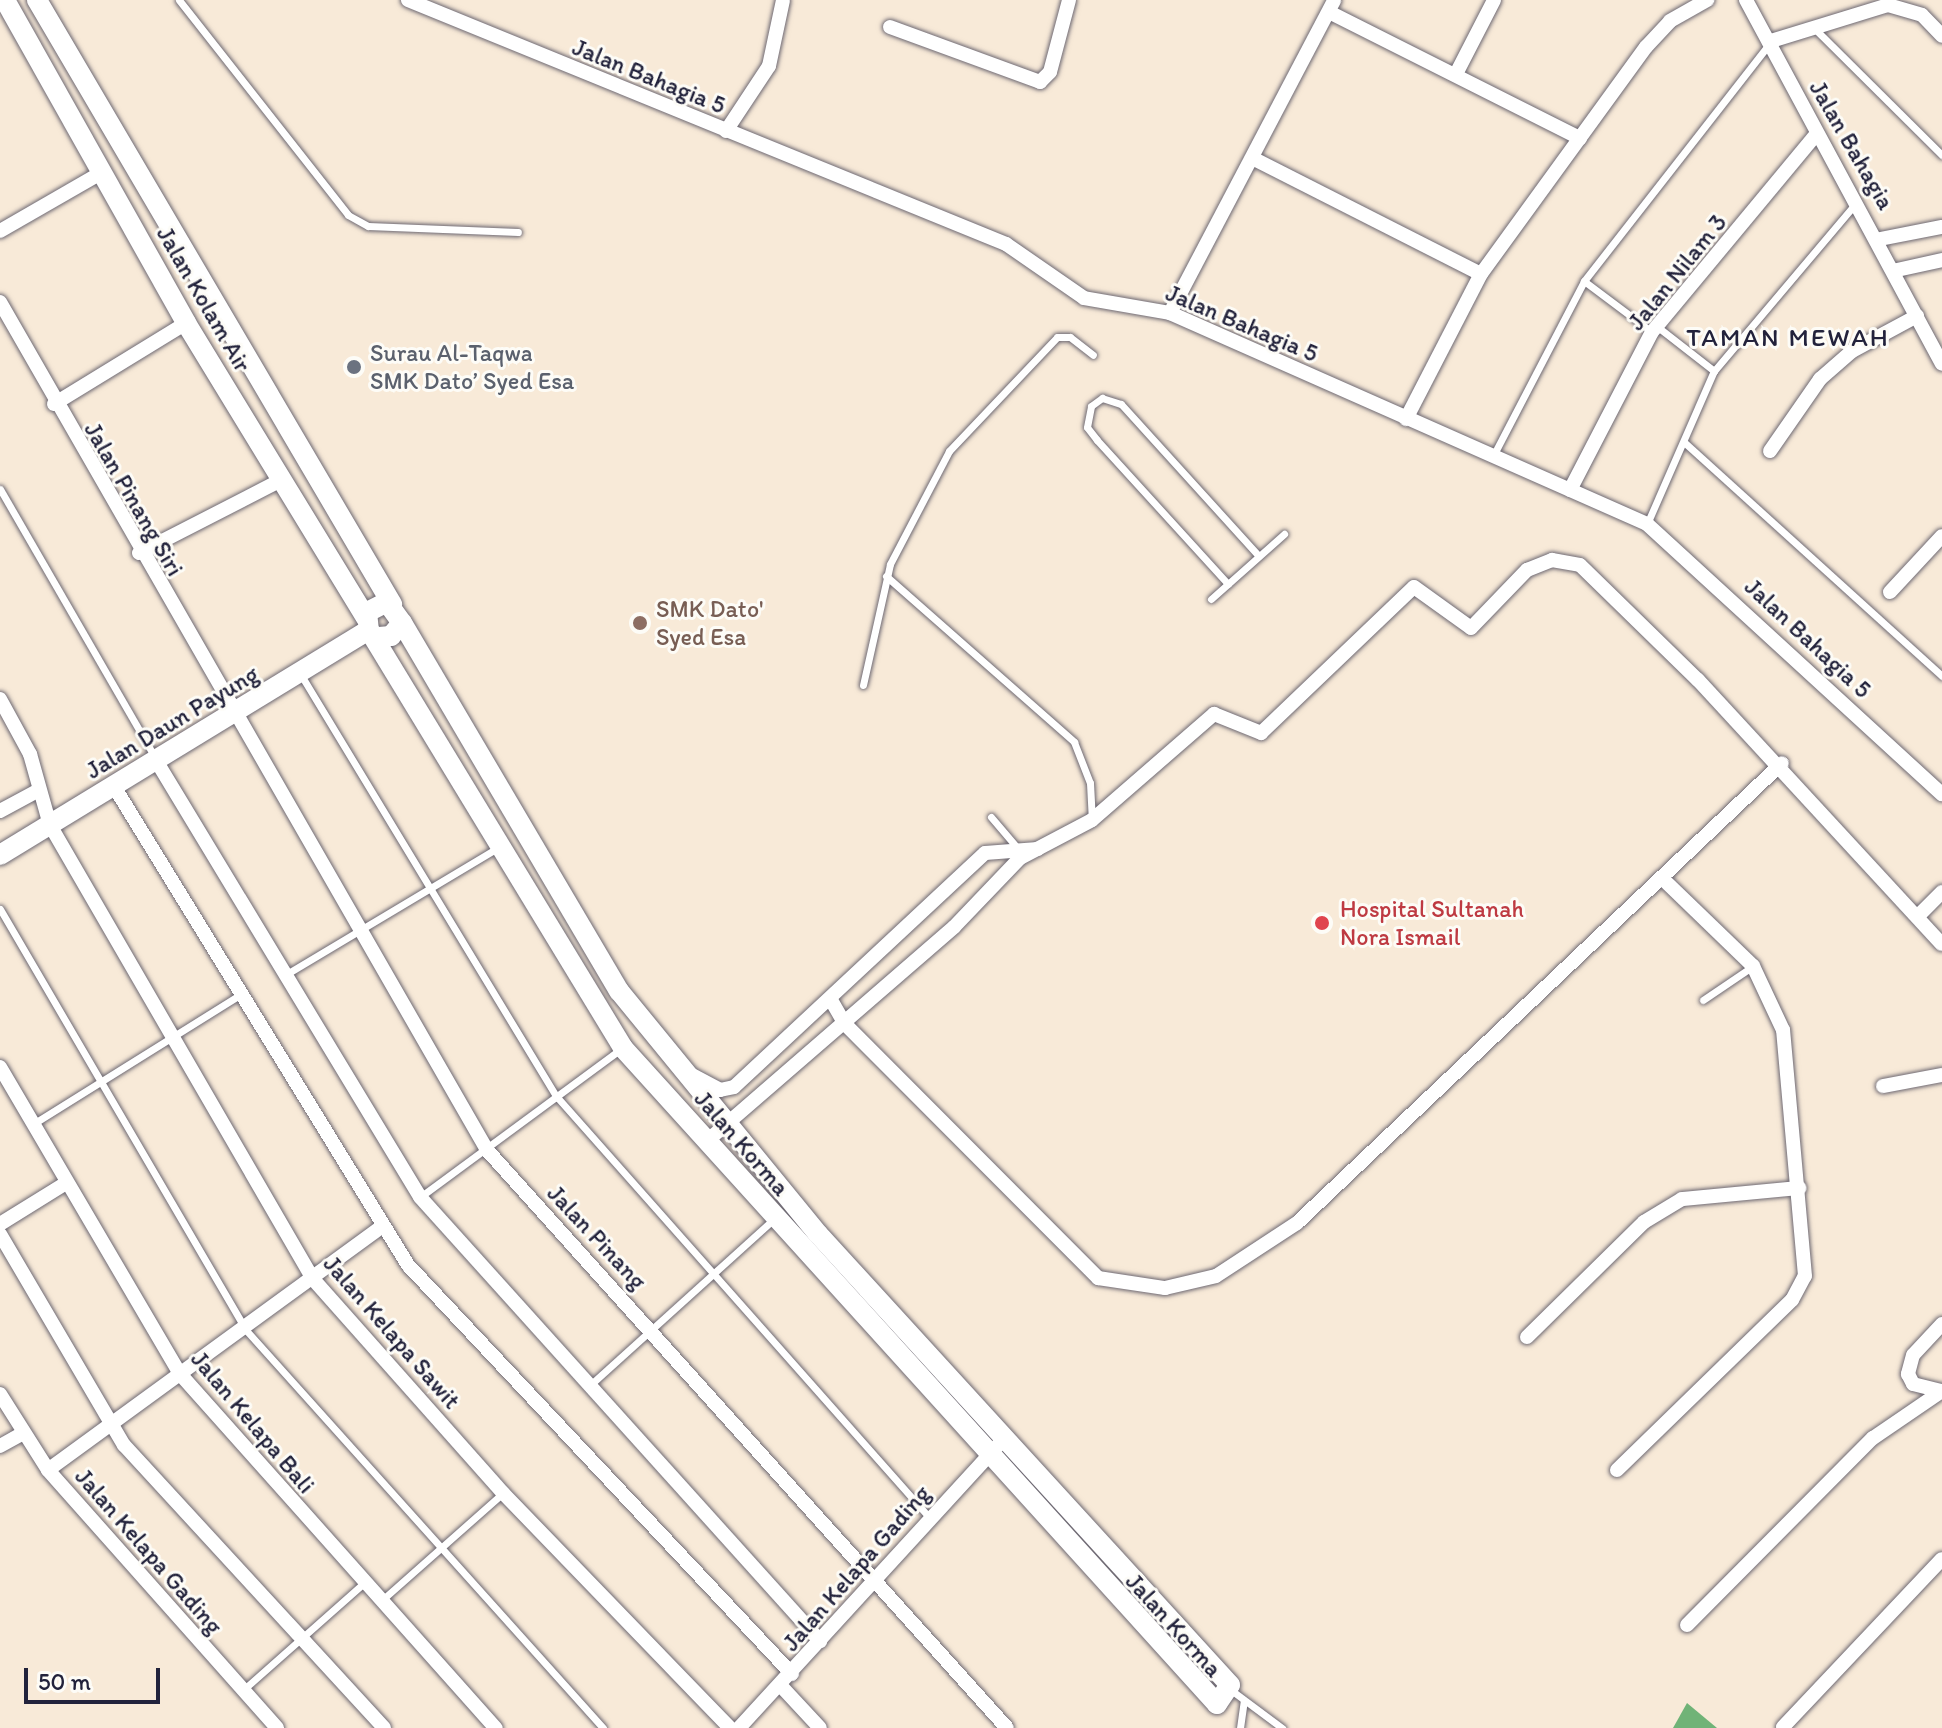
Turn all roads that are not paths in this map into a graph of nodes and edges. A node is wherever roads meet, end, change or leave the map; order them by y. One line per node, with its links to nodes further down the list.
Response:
1 (5, 0): 21 (street, Jalan Kolam Air)
2 (37, 0): 57 (street, Jalan Kolam Air)
3 (179, 0): 25 (lane)
4 (408, 0): 16 (street, Jalan Bahagia 5)
5 (783, 0): 16 (street)
6 (1069, 0): 11 (street)
7 (1494, 0): 15 (street)
8 (1707, 0): 18 (street)
9 (1746, 0): 14 (street, Jalan Bahagia)
10 (1331, 6): 15 (street); 20 (street)
11 (890, 27)
12 (1817, 31): 13 (street); 14 (street); 19 (lane)
13 (1942, 36)
14 (1771, 41): 17 (street, Jalan Bahagia); 30 (lane)
15 (1456, 74): 18 (street)
16 (726, 131): 32 (street, Jalan Bahagia 5)
17 (1815, 136): 22 (street, Jalan Bahagia); 35 (street, Jalan Nilam 3)
18 (1580, 138): 29 (street)
19 (1942, 155)
20 (1254, 159): 29 (street); 32 (street)
21 (101, 173): 24 (street); 34 (street, Jalan Kolam Air)
22 (1857, 202): 26 (street, Jalan Bahagia); 39 (lane)
23 (1942, 227): 26 (street)
24 (0, 231)
25 (518, 232)
26 (1880, 239): 28 (street, Jalan Bahagia)
27 (1942, 260): 28 (street)
28 (1897, 270): 33 (street, Jalan Bahagia)
29 (1481, 274): 41 (street)
30 (1584, 281): 35 (lane); 44 (lane)
31 (0, 302): 40 (street, Jalan Pinang Siri)
32 (1170, 313): 41 (street, Jalan Bahagia 5)
33 (1917, 316): 36 (street, Jalan Bahagia); 43 (street)
34 (186, 323): 40 (street); 45 (street, Jalan Kolam Air)
35 (1656, 330): 39 (lane); 47 (street, Jalan Nilam 3)
36 (1937, 344): 38 (street, Jalan Bahagia)
37 (1093, 355): 53 (lane)
38 (1942, 364)
39 (1714, 371): 42 (lane)
40 (54, 404): 51 (street, Jalan Pinang Siri)
41 (1406, 419): 44 (street, Jalan Bahagia 5)
42 (1685, 443): 48 (lane); 61 (lane)
43 (1770, 451)
44 (1492, 459): 47 (street, Jalan Bahagia 5)
45 (279, 481): 51 (street); 59 (street, Jalan Kolam Air)
46 (0, 489): 65 (lane)
47 (1570, 490): 48 (street, Jalan Bahagia 5)
48 (1647, 524): 69 (street, Jalan Bahagia 5)
49 (1284, 534): 52 (lane)
50 (1942, 536): 55 (street)
51 (139, 553): 64 (street, Jalan Pinang Siri)
52 (1259, 556): 54 (lane); 54 (lane)
53 (886, 576): 62 (lane); 72 (lane)
54 (1228, 584): 56 (lane)
55 (1890, 592)
56 (1211, 599)
57 (392, 604): 58 (street, Jalan Kolam Air); 59 (street)
58 (402, 623): 59 (street); 95 (street, Jalan Korma)
59 (371, 628): 60 (street, Jalan Daun Payung); 74 (street, Jalan Korma)
60 (301, 675): 64 (street, Jalan Daun Payung); 78 (lane)
61 (1942, 676)
62 (863, 685)
63 (0, 699): 68 (street, Jalan Kelapa Sawit)
64 (234, 717): 65 (street, Jalan Daun Payung); 82 (street, Jalan Pinang)
65 (157, 762): 67 (street, Jalan Daun Payung); 86 (street)
66 (1782, 763): 72 (street); 77 (street); 81 (street)
67 (115, 788): 73 (street, Jalan Daun Payung); 88 (street)
68 (39, 790): 70 (street); 73 (street, Jalan Kelapa Sawit)
69 (1942, 794)
70 (0, 811)
71 (991, 817): 75 (lane)
72 (1092, 820): 75 (street)
73 (50, 825): 76 (street, Jalan Daun Payung); 92 (street, Jalan Kelapa Sawit)
74 (503, 845): 78 (lane); 93 (street, Jalan Korma)
75 (1020, 853): 85 (street); 87 (street)
76 (0, 855)
77 (1664, 880): 84 (street); 91 (street)
78 (425, 889): 82 (lane); 99 (lane)
79 (1942, 892): 81 (street)
80 (0, 909): 97 (lane)
81 (1918, 916): 83 (street)
82 (357, 933): 86 (lane); 103 (street, Jalan Pinang)
83 (1942, 944)
84 (1753, 966): 90 (lane); 105 (street)
85 (863, 970): 87 (street); 89 (street)
86 (284, 976): 106 (street)
87 (880, 992): 91 (street)
88 (241, 994): 92 (lane); 109 (street)
89 (831, 1000): 91 (street); 95 (street)
90 (1703, 1000)
91 (845, 1024): 101 (street)
92 (174, 1037): 97 (lane); 112 (street, Jalan Kelapa Sawit)
93 (623, 1048): 99 (lane); 102 (street, Jalan Korma)
94 (0, 1067): 100 (street, Jalan Kelapa Bali)
95 (682, 1069): 101 (street, Jalan Korma)
96 (1942, 1075): 98 (street)
97 (98, 1081): 100 (lane); 114 (lane)
98 (1883, 1086)
99 (557, 1097): 103 (lane); 111 (lane)
100 (33, 1124): 104 (street, Jalan Kelapa Bali)
101 (724, 1126): 102 (street); 123 (street, Jalan Korma)
102 (707, 1141): 107 (street, Jalan Korma)
103 (487, 1150): 106 (lane); 115 (street, Jalan Pinang)
104 (66, 1183): 108 (street); 117 (street, Jalan Kelapa Bali)
105 (1799, 1188): 116 (street); 127 (street)
106 (420, 1197): 118 (street)
107 (773, 1220): 111 (lane); 125 (street, Jalan Korma)
108 (0, 1224)
109 (380, 1228): 112 (street); 138 (street)
110 (0, 1234): 121 (street)
111 (711, 1274): 115 (lane); 129 (lane)
112 (313, 1279): 114 (street); 128 (street, Jalan Kelapa Sawit)
113 (1942, 1324): 119 (street)
114 (245, 1329): 117 (street); 130 (lane)
115 (652, 1329): 118 (lane); 132 (street, Jalan Pinang)
116 (1527, 1337)
117 (181, 1375): 121 (street); 133 (street, Jalan Kelapa Bali)
118 (589, 1386): 137 (street)
119 (1942, 1391): 135 (street)
120 (0, 1394): 122 (street, Jalan Kelapa Gading)
121 (112, 1425): 126 (street); 136 (street)
122 (23, 1433): 124 (street); 126 (street, Jalan Kelapa Gading)
123 (1006, 1437): 125 (street, Jalan Kelapa Gading); 141 (street, Jalan Korma)
124 (0, 1446)
125 (988, 1455): 129 (street, Jalan Kelapa Gading); 141 (street, Jalan Korma)
126 (48, 1470): 140 (street, Jalan Kelapa Gading)
127 (1617, 1470)
128 (503, 1493): 130 (lane); 147 (street, Jalan Kelapa Sawit)
129 (929, 1517): 132 (street, Jalan Kelapa Gading)
130 (444, 1548): 134 (lane); 146 (lane)
131 (1942, 1559): 142 (street)
132 (874, 1580): 137 (street, Jalan Kelapa Gading); 150 (street, Jalan Pinang)
133 (363, 1584): 134 (street, Jalan Kelapa Bali); 136 (lane)
134 (380, 1602): 145 (street, Jalan Kelapa Bali)
135 (1687, 1625)
136 (303, 1636): 140 (lane); 144 (street)
137 (820, 1641): 138 (street, Jalan Kelapa Gading)
138 (792, 1674): 139 (street, Jalan Kelapa Gading)
139 (781, 1686): 148 (street, Jalan Kelapa Gading); 149 (street)
140 (243, 1690): 143 (street, Jalan Kelapa Gading)
141 (1238, 1696): 151 (lane); 152 (lane)
142 (1783, 1727)
143 (277, 1728)
144 (384, 1728)
145 (496, 1728)
146 (603, 1728)
147 (730, 1728)
148 (739, 1728)
149 (820, 1728)
150 (1007, 1728)
151 (1240, 1728)
152 (1282, 1728)

